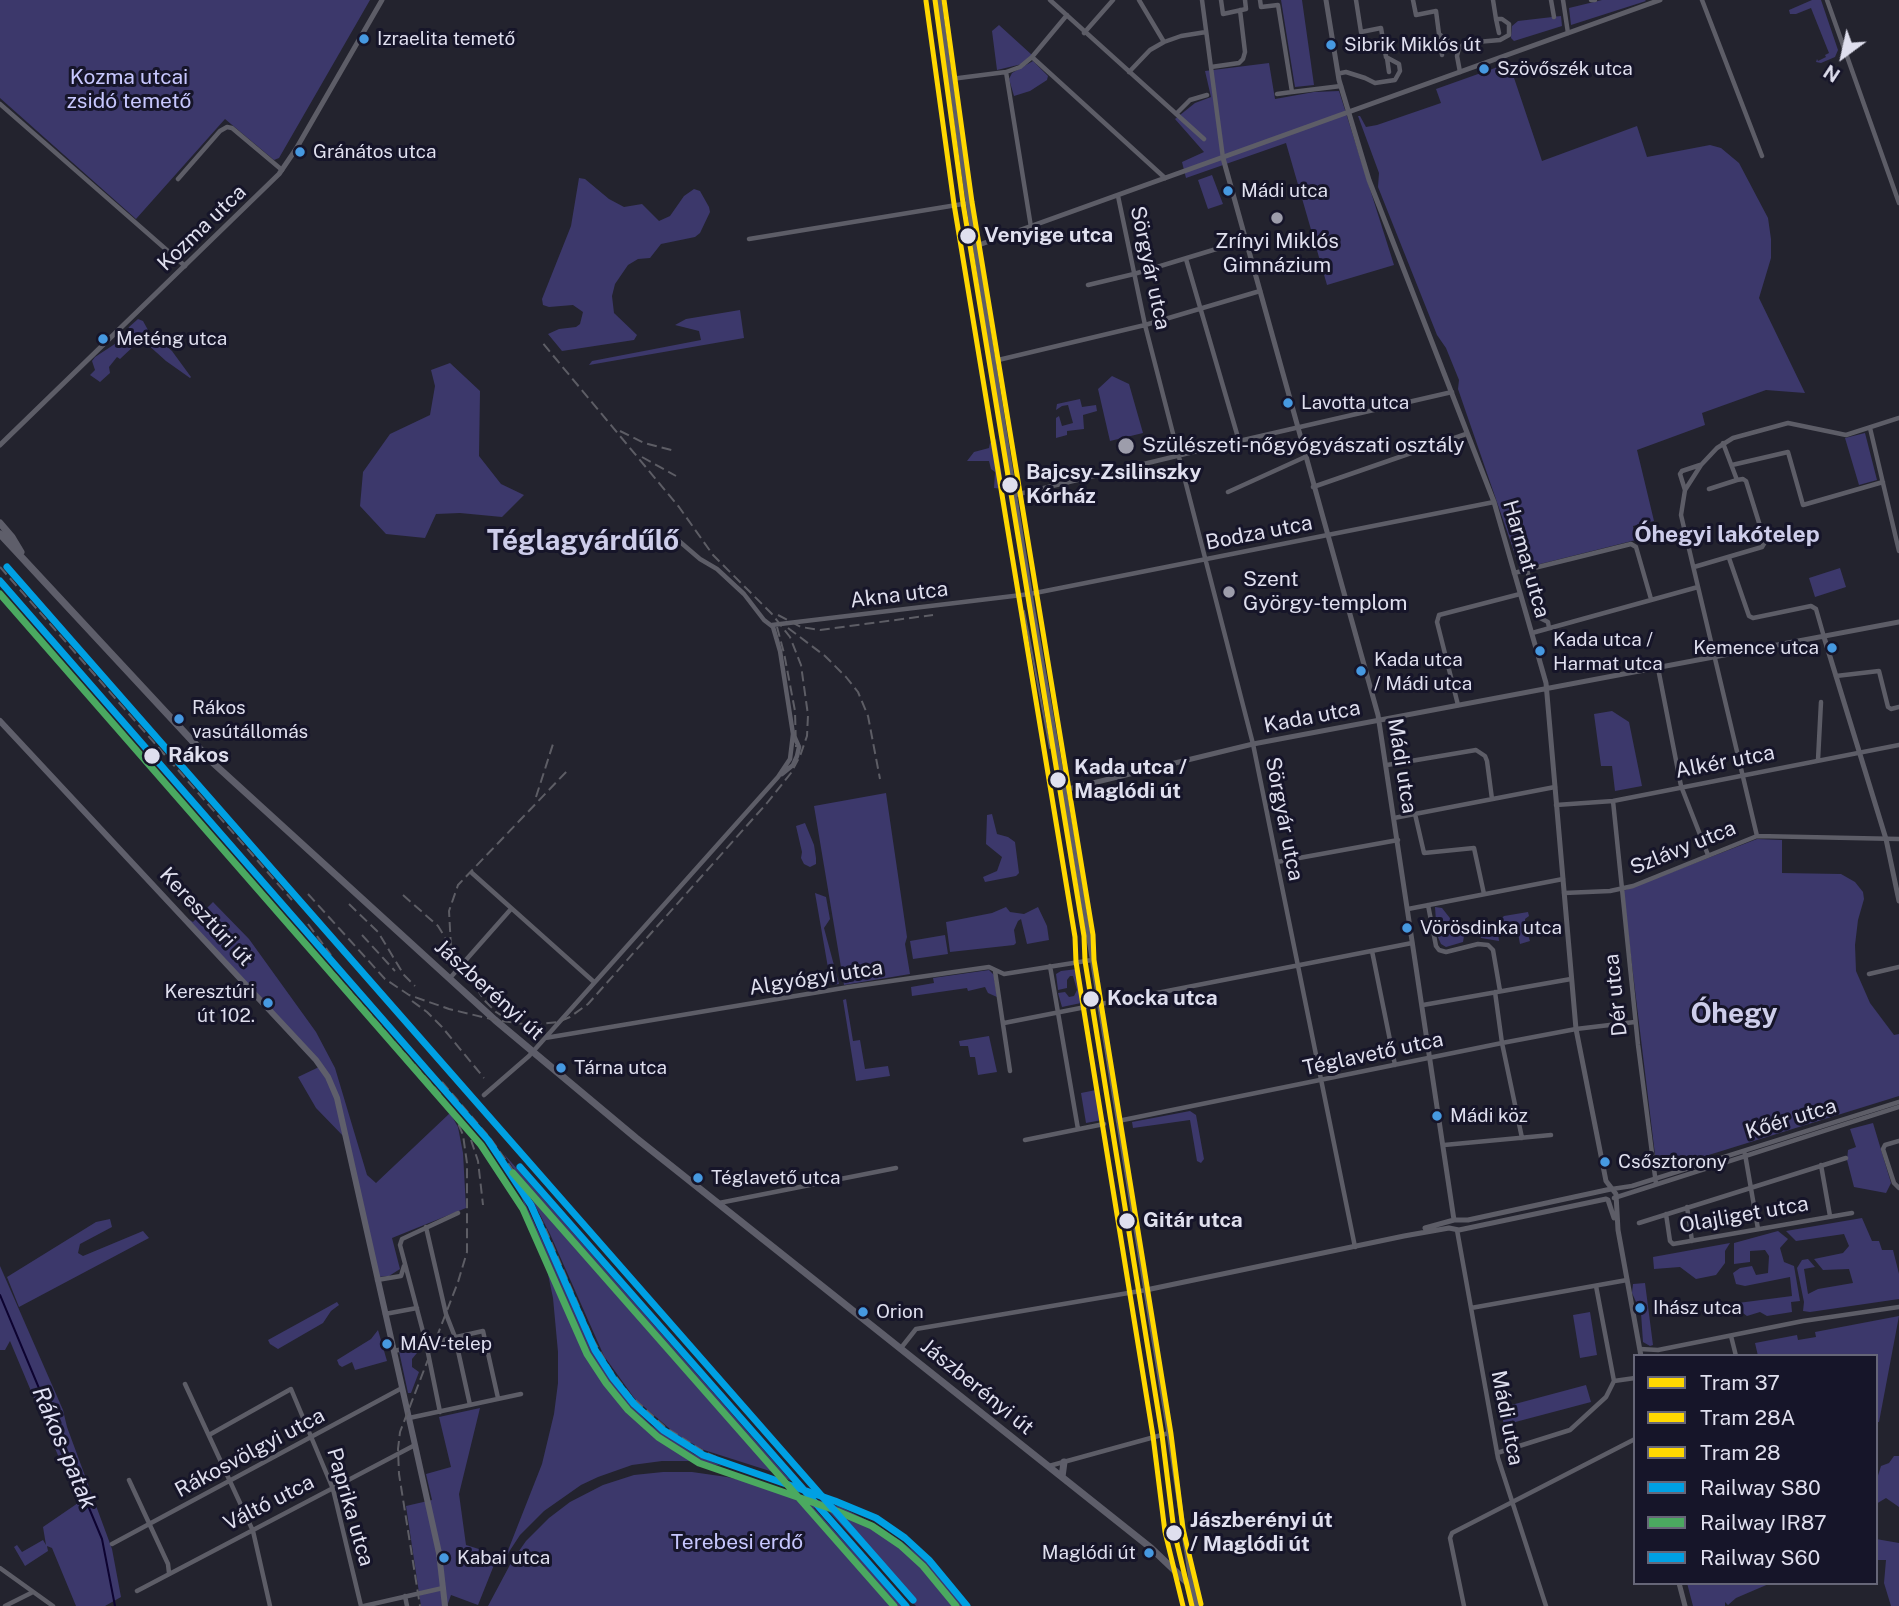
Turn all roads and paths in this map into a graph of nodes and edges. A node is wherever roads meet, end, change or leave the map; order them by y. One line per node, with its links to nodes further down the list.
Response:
1 (382, 0): 52 (street, Kozma utca)
2 (941, 0): 41 (street)
3 (1050, 0): 22 (street)
4 (1113, 0): 26 (street)
5 (1139, 0): 30 (street)
6 (1202, 0): 25 (street, Mádi utca)
7 (1221, 0): 21 (street)
8 (1245, 0): 21 (street)
9 (1260, 0): 19 (street)
10 (1326, 0): 42 (street, Harmat utca)
11 (1356, 0): 34 (street)
12 (1413, 0): 28 (street)
13 (1493, 0): 24 (street)
14 (1551, 0): 23 (street)
15 (1563, 0): 29 (street)
16 (1660, 0): 20 (street)
17 (1702, 0): 50 (street)
18 (1827, 0): 57 (street)
19 (1277, 2): 43 (street)
20 (1649, 2): 29 (street)
21 (1240, 10): 35 (street)
22 (1067, 15): 26 (street); 33 (street)
23 (1554, 17)
24 (1496, 19): 27 (street); 31 (street)
25 (1206, 32): 30 (street); 35 (street, Mádi utca)
26 (1084, 33): 37 (street)
27 (1499, 33)
28 (1439, 34): 31 (street); 32 (street)
29 (1568, 34): 39 (street)
30 (1164, 42): 37 (street)
31 (1459, 48): 39 (street)
32 (1442, 55)
33 (1031, 57): 36 (street); 54 (street)
34 (1387, 57): 38 (street); 40 (street)
35 (1211, 67): 51 (street, Mádi utca)
36 (1006, 72): 41 (street); 58 (street)
37 (1129, 72): 48 (street)
38 (1389, 72)
39 (1460, 72): 47 (street)
40 (1341, 73)
41 (951, 79): 56 (street)
42 (1340, 86): 43 (street); 47 (street, Harmat utca)
43 (1292, 92): 44 (street)
44 (1277, 94)
45 (1207, 95): 48 (street)
46 (0, 104): 63 (street)
47 (1349, 113): 51 (street); 70 (street, Harmat utca)
48 (1176, 114): 49 (street)
49 (1204, 139)
50 (1762, 156)
51 (1223, 158): 54 (street); 60 (street, Mádi utca)
52 (282, 171): 53 (street); 63 (street, Kozma utca)
53 (178, 179)
54 (1166, 179): 55 (street)
55 (1118, 196): 58 (street); 64 (street, Sörgyár utca)
56 (969, 202): 59 (street); 61 (street)
57 (1899, 204)
58 (1031, 227): 61 (street)
59 (749, 239)
60 (1246, 240): 62 (street); 66 (street, Mádi utca)
61 (976, 246): 69 (street)
62 (1186, 258): 64 (street); 67 (street)
63 (185, 266): 77 (street, Kozma utca)
64 (1134, 274): 65 (street); 68 (street, Sörgyár utca)
65 (1088, 285)
66 (1260, 291): 67 (street); 72 (street, Mádi utca)
67 (1200, 308): 68 (street); 75 (street)
68 (1145, 325): 69 (street); 78 (street, Sörgyár utca)
69 (994, 361): 88 (street)
70 (1452, 392): 72 (street); 74 (street, Harmat utca)
71 (1899, 418): 73 (street)
72 (1299, 428): 75 (street); 79 (street, Mádi utca)
73 (1870, 428): 76 (street); 83 (street)
74 (1466, 434): 84 (street); 89 (street, Harmat utca)
75 (1239, 440): 78 (street)
76 (1723, 443): 80 (street); 81 (street)
77 (0, 445)
78 (1178, 455): 88 (street); 97 (street, Sörgyár utca)
79 (1305, 457): 84 (street, Mádi utca); 87 (street)
80 (1701, 464): 86 (street); 86 (street)
81 (1732, 465): 82 (street); 83 (street)
82 (1737, 480): 85 (street); 96 (street)
83 (1883, 482): 91 (street)
84 (1313, 487): 93 (street, Mádi utca)
85 (1709, 489)
86 (1685, 490): 99 (street)
87 (1228, 492)
88 (1015, 495): 103 (street)
89 (1494, 502): 93 (street, Bodza utca); 101 (street, Harmat utca)
90 (0, 523): 98 (main road, Jászberényi út)
91 (1896, 523): 95 (street)
92 (0, 534): 98 (main road, Jászberényi út)
93 (1327, 535): 97 (street, Bodza utca); 118 (street, Mádi utca)
94 (679, 541): 107 (street)
95 (1899, 551)
96 (1729, 558): 99 (street); 110 (street)
97 (1206, 559): 103 (street, Bodza utca); 120 (street, Sörgyár utca)
98 (28, 565): 157 (main road, Jászberényi út)
99 (1694, 567): 102 (street)
100 (1527, 570): 101 (street); 105 (street); 108 (street)
101 (1514, 573): 104 (street, Harmat utca)
102 (1698, 587): 105 (street); 111 (street)
103 (1030, 594): 107 (street, Akna utca); 128 (street)
104 (1520, 594): 109 (street, Harmat utca); 116 (street)
105 (1651, 599): 108 (street)
106 (1899, 622): 110 (street, Kada utca)
107 (772, 625): 159 (street)
108 (1549, 628): 109 (street)
109 (1532, 633): 114 (street, Harmat utca)
110 (1824, 637): 111 (street, Kada utca); 113 (street)
111 (1715, 657): 112 (street, Kada utca); 125 (street)
112 (1658, 668): 114 (street, Kada utca); 126 (street)
113 (1836, 676): 117 (street); 122 (street)
114 (1546, 689): 116 (street, Kada utca); 127 (street, Harmat utca)
115 (1821, 702): 123 (street)
116 (1458, 705): 118 (street, Kada utca)
117 (1899, 707)
118 (1379, 720): 120 (street, Kada utca); 124 (street, Mádi utca)
119 (0, 722): 206 (main road, Keresztúri út)
120 (1253, 744): 128 (street, Kada utca); 139 (street, Sörgyár utca)
121 (1899, 745): 122 (street, Alkér utca)
122 (1859, 753): 123 (street, Alkér utca); 135 (street)
123 (1818, 760): 125 (street, Alkér utca)
124 (1387, 765): 129 (street); 133 (street, Mádi utca)
125 (1743, 775): 126 (street, Alkér utca); 134 (street)
126 (1681, 786): 130 (street, Alkér utca); 138 (street)
127 (1555, 787): 129 (street); 131 (street, Harmat utca)
128 (1064, 790): 151 (street)
129 (1492, 799): 132 (street)
130 (1613, 801): 131 (street, Alkér utca); 142 (street, Dér utca)
131 (1556, 805): 141 (street, Harmat utca)
132 (1415, 814): 133 (street); 143 (street)
133 (1394, 818): 137 (street, Mádi utca)
134 (1757, 836): 135 (street, Szlávy utca); 138 (street, Szlávy utca)
135 (1886, 839): 136 (street, Szlávy utca); 145 (street)
136 (1899, 839)
137 (1398, 840): 139 (street); 148 (street, Mádi utca)
138 (1709, 855): 142 (street, Szlávy utca)
139 (1277, 862): 152 (street, Sörgyár utca)
140 (472, 873): 147 (street)
141 (1563, 879): 143 (street); 144 (street, Harmat utca)
142 (1620, 889): 144 (street, Szlávy utca); 164 (street, Dér utca)
143 (1484, 894): 146 (street)
144 (1564, 894): 158 (street, Harmat utca)
145 (1899, 901)
146 (1428, 905): 148 (street); 160 (street)
147 (511, 909): 157 (street); 159 (street)
148 (1408, 909): 149 (street, Mádi utca)
149 (1413, 942): 150 (street); 162 (street, Mádi utca)
150 (1372, 951): 152 (street); 171 (street)
151 (1092, 960): 153 (street, Algyógyi utca); 161 (street)
152 (1297, 964): 161 (street); 173 (street, Sörgyár utca)
153 (1050, 966): 155 (street, Algyógyi utca); 163 (street)
154 (1899, 967): 156 (street)
155 (995, 970): 165 (street); 167 (street, Algyógyi utca)
156 (1869, 974)
157 (449, 979): 169 (main road, Jászberényi út)
158 (1571, 979): 160 (street); 166 (street, Harmat utca)
159 (594, 982): 167 (street)
160 (1497, 992): 162 (street); 168 (street)
161 (1099, 1005): 163 (street); 176 (street)
162 (1423, 1005): 170 (street, Mádi utca)
163 (1058, 1012): 165 (street); 178 (street)
164 (1635, 1022): 166 (street, Téglavető utca); 188 (street, Dér utca)
165 (1004, 1023): 172 (street)
166 (1576, 1029): 168 (street, Téglavető utca); 191 (street, Harmat utca)
167 (544, 1038): 169 (street)
168 (1502, 1043): 170 (street, Téglavető utca); 180 (street)
169 (533, 1053): 174 (street); 193 (main road, Jászberényi út)
170 (1430, 1058): 171 (street, Téglavető utca); 183 (street, Mádi utca)
171 (1395, 1065): 173 (street, Téglavető utca)
172 (1010, 1071)
173 (1322, 1080): 176 (street, Téglavető utca); 204 (street, Sörgyár utca)
174 (484, 1095)
175 (1899, 1105): 184 (street, Kőér utca)
176 (1118, 1121): 209 (street)
177 (1104, 1124): 178 (street)
178 (1078, 1129): 181 (street)
179 (1551, 1135): 180 (street)
180 (1522, 1138): 183 (street)
181 (1025, 1140)
182 (1899, 1141): 190 (street)
183 (1444, 1145): 200 (street, Mádi utca)
184 (1745, 1153): 188 (street, Kőér utca); 189 (street)
185 (1846, 1157): 186 (street)
186 (1821, 1165): 189 (street); 198 (street)
187 (896, 1168): 193 (street)
188 (1655, 1181): 191 (street, Kőér utca); 192 (street, Kőér utca)
189 (1752, 1187): 194 (street); 202 (street)
190 (1899, 1188)
191 (1609, 1189): 192 (street, Harmat utca); 192 (street, Harmat utca); 200 (street)
192 (1609, 1199): 200 (street); 207 (street, Harmat utca)
193 (719, 1203): 217 (main road, Jászberényi út)
194 (1688, 1207): 197 (street); 203 (street)
195 (458, 1213): 201 (street)
196 (1852, 1213): 198 (street, Olajliget utca)
197 (1666, 1214): 199 (street); 203 (street, Olajliget utca)
198 (1830, 1216): 202 (street, Olajliget utca)
199 (1639, 1223)
200 (1456, 1225): 204 (street); 212 (street, Mádi utca)
201 (426, 1227): 205 (street); 215 (street)
202 (1758, 1229): 203 (street, Olajliget utca)
203 (1692, 1241)
204 (1355, 1247): 209 (street)
205 (404, 1262): 206 (street); 211 (street)
206 (377, 1280): 213 (main road, Keresztúri út)
207 (1627, 1280): 208 (street); 220 (street, Harmat utca)
208 (1596, 1286): 212 (street); 224 (street)
209 (1146, 1290): 217 (street); 232 (street)
210 (1899, 1307): 214 (street)
211 (417, 1308): 213 (street); 216 (street)
212 (1471, 1308): 237 (street, Mádi utca)
213 (385, 1314): 219 (main road, Keresztúri út)
214 (1731, 1336): 218 (street); 222 (street)
215 (455, 1337): 216 (street); 228 (street); 229 (street)
216 (426, 1343): 219 (street); 230 (street)
217 (900, 1349): 239 (main road, Jászberényi út)
218 (1658, 1350): 220 (street); 221 (street)
219 (394, 1351): 226 (main road, Keresztúri út)
220 (1641, 1353)
221 (1654, 1354)
222 (1736, 1354)
223 (1633, 1378): 224 (street)
224 (1614, 1381): 237 (street)
225 (186, 1384): 233 (street)
226 (402, 1388): 231 (main road, Keresztúri út); 234 (street, Rákosvölgyi utca)
227 (521, 1394): 228 (street)
228 (499, 1398): 229 (street)
229 (470, 1405): 230 (street)
230 (440, 1412): 231 (street)
231 (409, 1418): 236 (main road, Keresztúri út)
232 (1169, 1433): 238 (street); 251 (street)
233 (209, 1435): 234 (street, Paprika utca); 242 (street)
234 (312, 1437): 242 (street, Rákosvölgyi utca); 243 (street, Paprika utca)
235 (1633, 1440): 244 (street)
236 (415, 1445): 243 (street, Váltó utca); 252 (main road, Keresztúri út)
237 (1497, 1453): 244 (street, Mádi utca)
238 (1064, 1462): 239 (street); 240 (main road)
239 (1048, 1466): 240 (main road, Jászberényi út)
240 (1063, 1478): 251 (main road, Jászberényi út)
241 (129, 1480): 245 (street)
242 (231, 1480): 245 (street, Rákosvölgyi utca); 246 (street)
243 (332, 1489): 246 (street, Váltó utca); 259 (street, Paprika utca)
244 (1511, 1501): 263 (street); 264 (street, Mádi utca)
245 (150, 1524): 247 (street, Rákosvölgyi utca); 249 (street)
246 (253, 1531): 249 (street, Váltó utca); 258 (street)
247 (112, 1544)
248 (0, 1569): 254 (street)
249 (169, 1573): 253 (street, Váltó utca)
250 (1680, 1585): 265 (street)
251 (1192, 1587): 262 (main road)
252 (444, 1588): 255 (street); 261 (main road, Keresztúri út)
253 (137, 1591)
254 (33, 1592): 256 (street); 257 (street)
255 (405, 1596): 259 (street); 260 (street)
256 (5, 1606)
257 (53, 1606)
258 (270, 1606)
259 (362, 1606)
260 (407, 1606)
261 (445, 1606)
262 (1198, 1606)
263 (1464, 1606)
264 (1546, 1606)
265 (1685, 1606)

